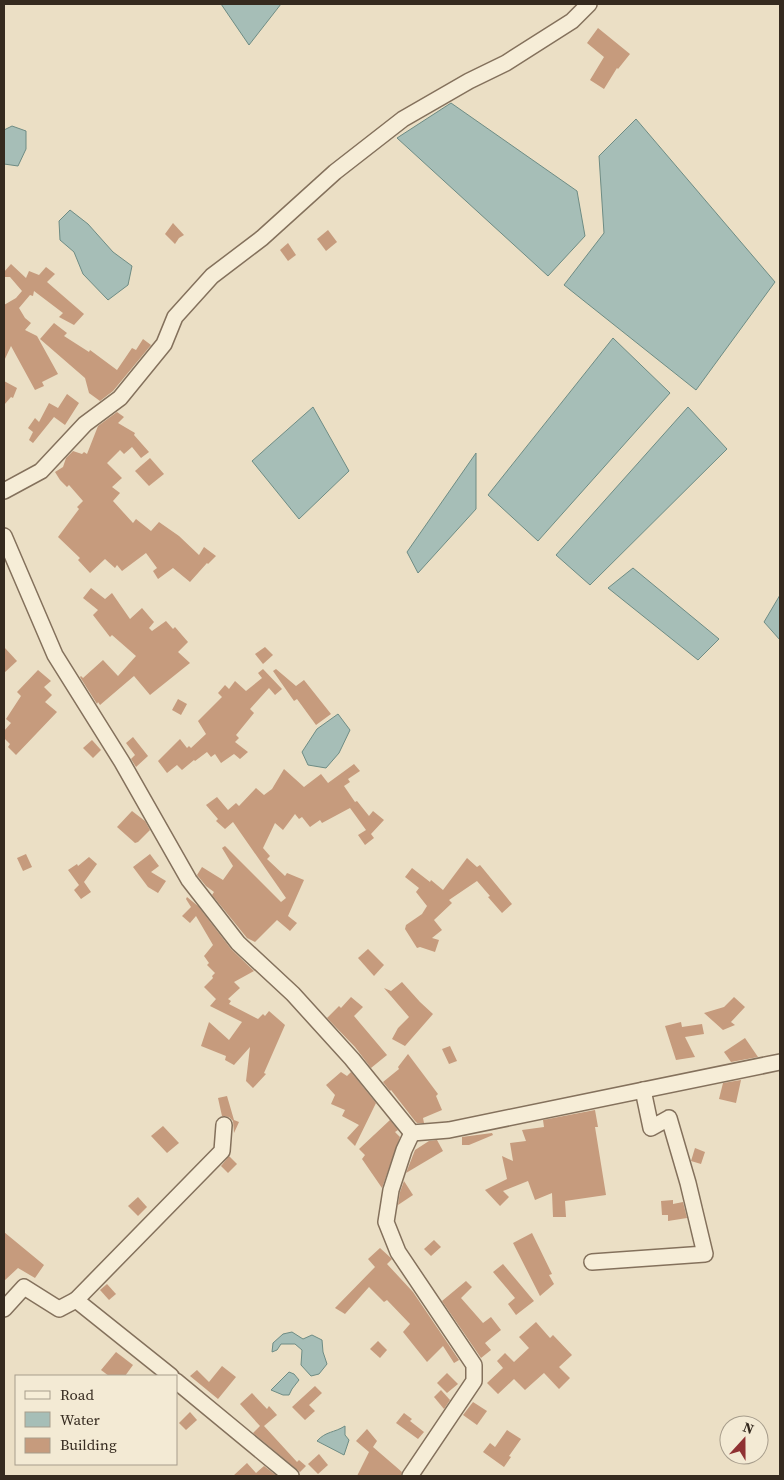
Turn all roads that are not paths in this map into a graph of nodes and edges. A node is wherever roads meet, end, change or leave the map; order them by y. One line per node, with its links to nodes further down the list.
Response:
1 (589, 4): 2 (street)
2 (4, 491)
3 (4, 536): 7 (street)
4 (780, 1062): 5 (street)
5 (643, 1090): 7 (street); 8 (street)
6 (224, 1124): 9 (street)
7 (412, 1133): 14 (street)
8 (592, 1262)
9 (76, 1300): 10 (street); 11 (street)
10 (4, 1309)
11 (170, 1375)
12 (178, 1383): 13 (street)
13 (291, 1476)
14 (410, 1476)

